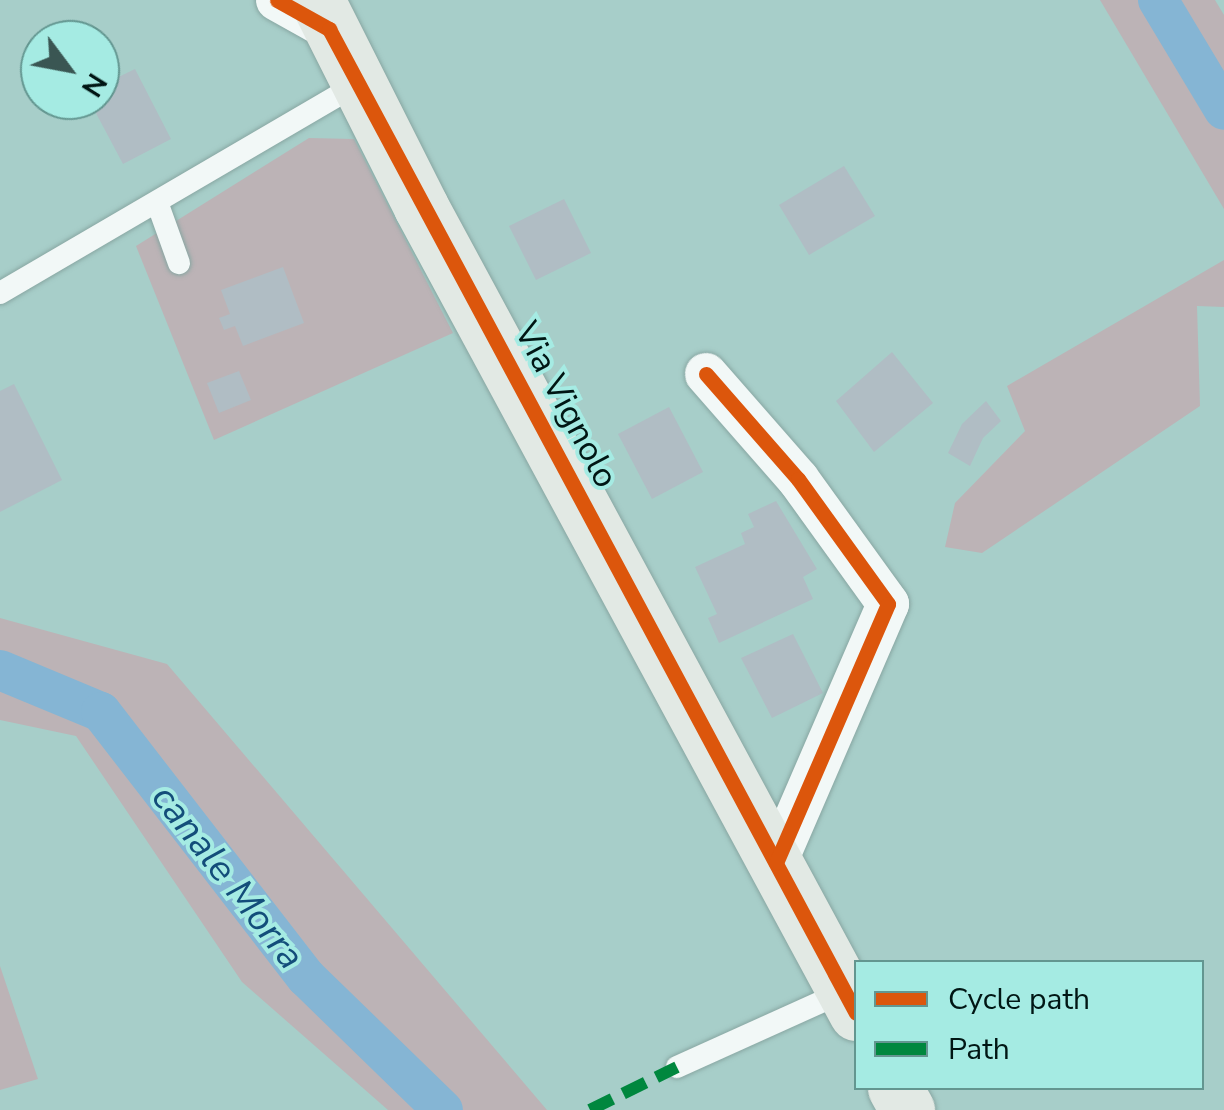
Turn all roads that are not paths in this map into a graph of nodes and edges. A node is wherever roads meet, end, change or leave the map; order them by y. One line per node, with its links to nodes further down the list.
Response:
1 (277, 0): 2 (street, Via Vignolo)
2 (323, 14): 3 (main road, Via Vignolo)
3 (357, 84): 4 (lane); 8 (main road, Via Vignolo)
4 (157, 202): 5 (lane); 6 (lane)
5 (179, 263)
6 (0, 293)
7 (706, 374): 8 (street)
8 (776, 864): 9 (main road, Via Vignolo)
9 (851, 1002): 10 (lane)
10 (677, 1067)

